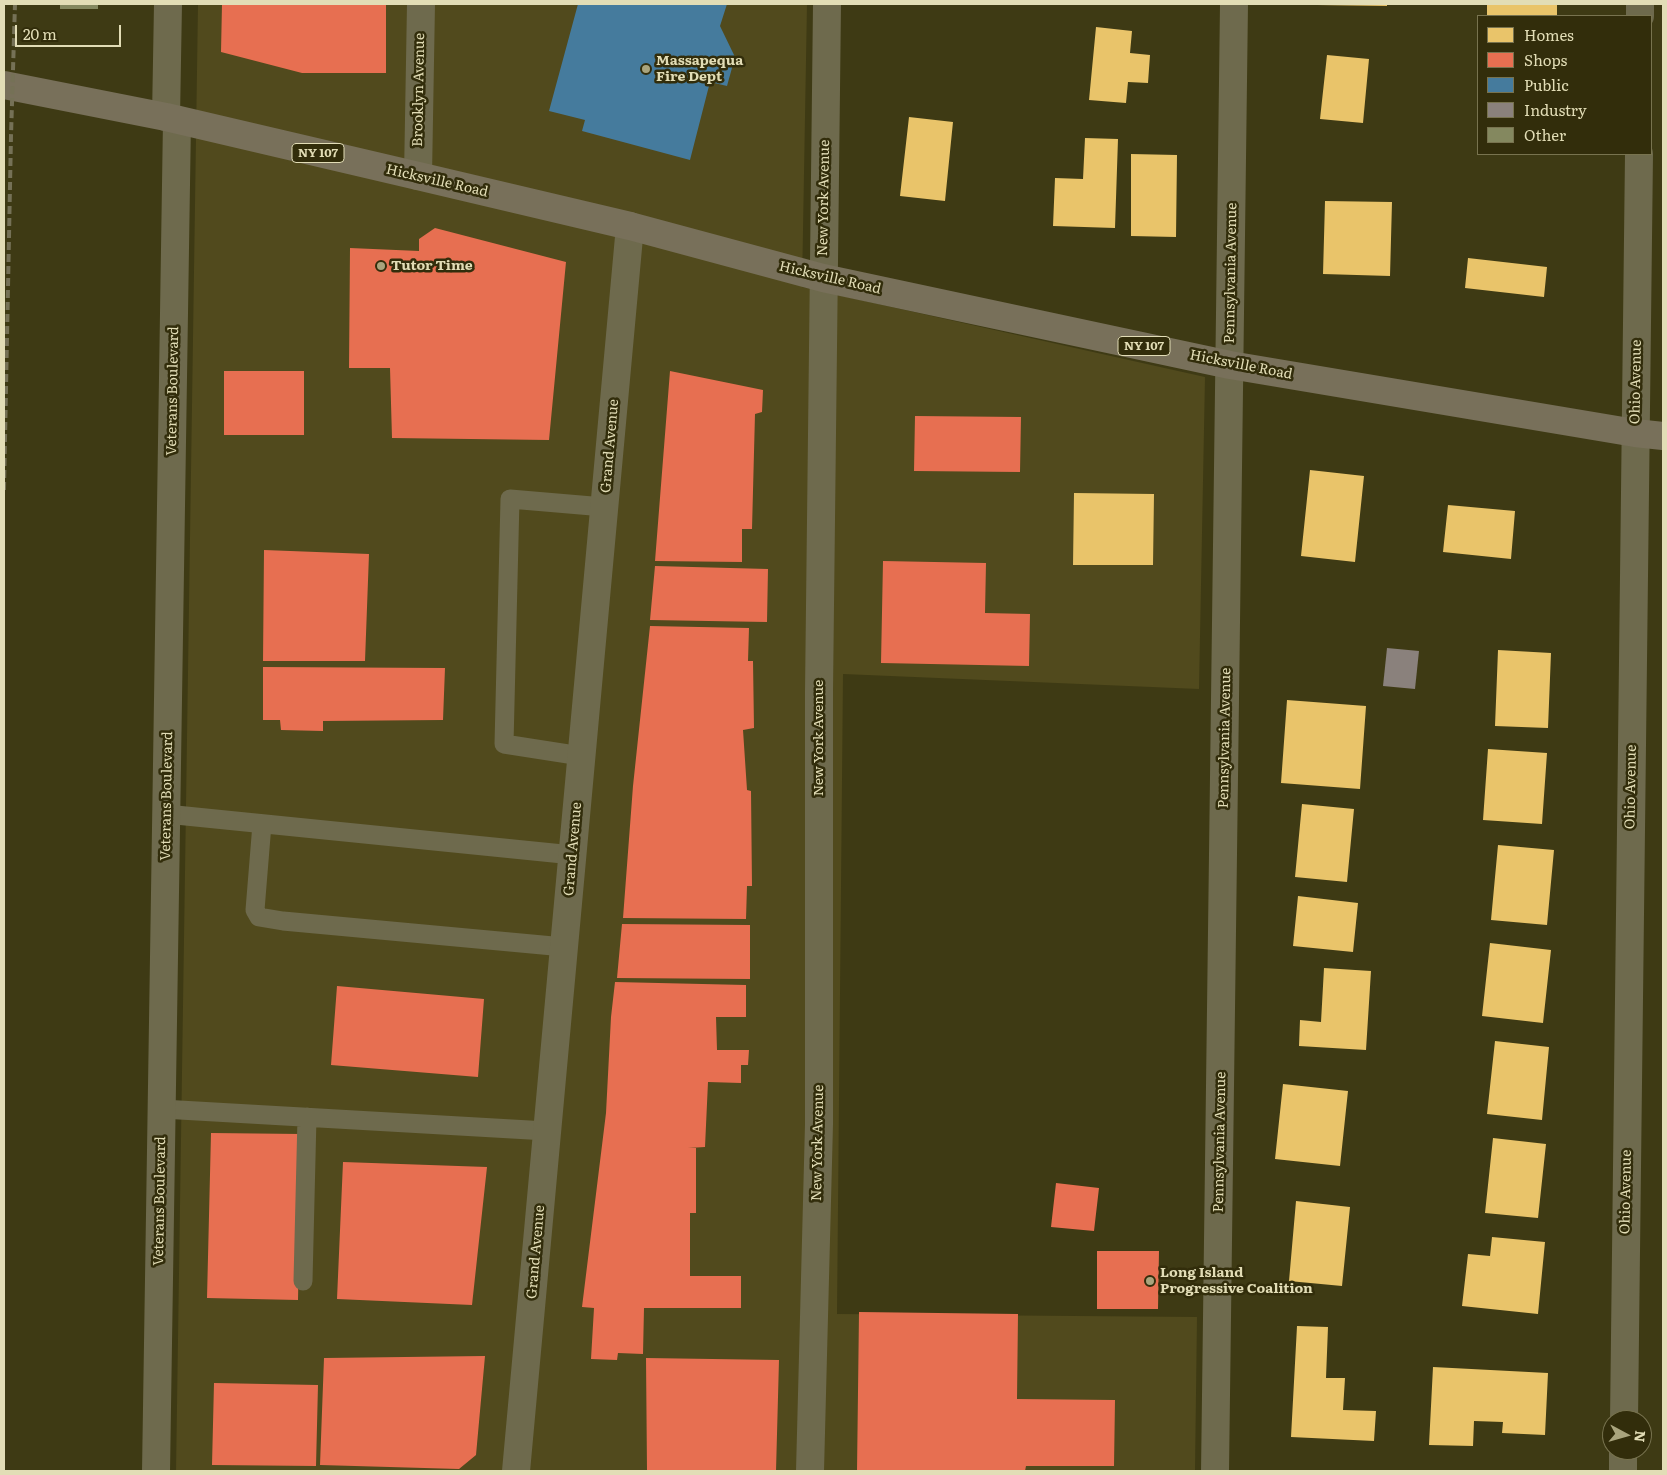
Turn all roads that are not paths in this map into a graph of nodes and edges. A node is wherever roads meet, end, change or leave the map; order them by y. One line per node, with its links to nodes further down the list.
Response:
1 (168, 4): 6 (street, Veterans Boulevard)
2 (421, 4): 8 (street, Brooklyn Avenue)
3 (826, 4): 10 (street, New York Avenue)
4 (1234, 4): 11 (street, Pennsylvania Avenue)
5 (4, 85): 6 (main road, Hicksville Road / NY 107)
6 (171, 119): 8 (main road, Hicksville Road / NY 107); 16 (street, Veterans Boulevard)
7 (1638, 155): 12 (street, Ohio Avenue)
8 (418, 176): 9 (main road, Hicksville Road / NY 107)
9 (630, 226): 10 (main road, Hicksville Road / NY 107); 14 (street, Grand Avenue)
10 (823, 278): 11 (main road, Hicksville Road / NY 107); 27 (street, New York Avenue)
11 (1230, 365): 12 (main road, Hicksville Road / NY 107); 28 (street, Pennsylvania Avenue)
12 (1635, 433): 13 (main road, Hicksville Road / NY 107); 24 (street, Ohio Avenue)
13 (1663, 436)
14 (604, 507): 15 (street, Grand Avenue); 15 (lane)
15 (581, 756): 18 (street, Grand Avenue)
16 (166, 814): 17 (lane); 20 (street, Veterans Boulevard)
17 (262, 824): 18 (lane); 19 (lane)
18 (572, 856): 19 (street, Grand Avenue)
19 (564, 947): 22 (street, Grand Avenue)
20 (162, 1109): 21 (lane); 25 (street, Veterans Boulevard)
21 (307, 1118): 22 (lane); 23 (lane)
22 (547, 1131): 26 (street, Grand Avenue)
23 (303, 1281)
24 (1624, 1410)
25 (156, 1471)
26 (516, 1471)
27 (810, 1471)
28 (1215, 1471)

